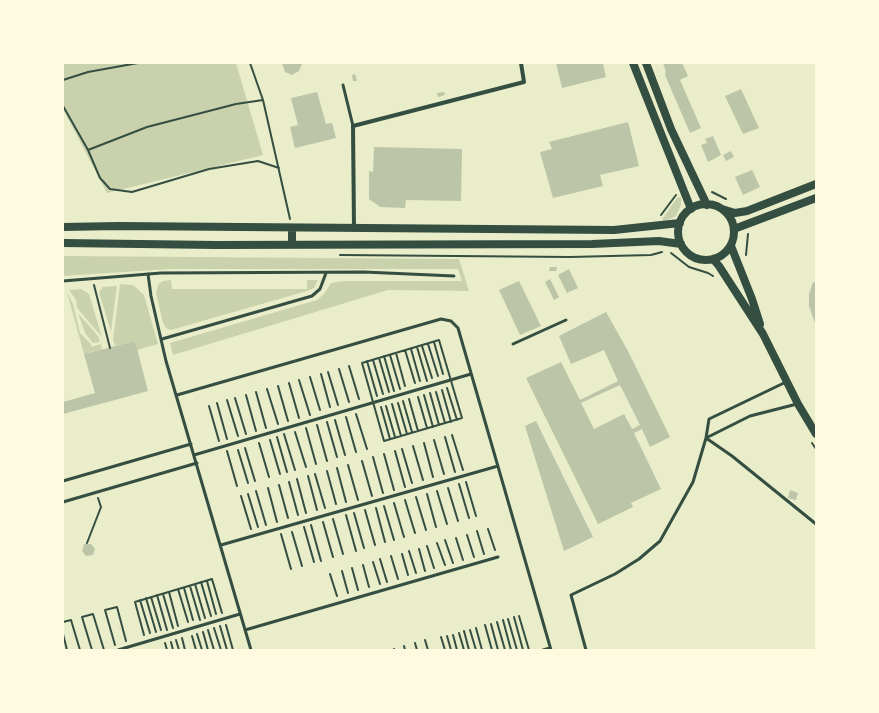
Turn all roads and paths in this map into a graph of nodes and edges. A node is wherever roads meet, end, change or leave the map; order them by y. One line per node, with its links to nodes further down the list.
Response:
1 (138, 63): 6 (path)
2 (250, 63): 8 (path)
3 (521, 63): 10 (street)
4 (633, 63): 16 (main road)
5 (646, 63): 15 (main road)
6 (63, 80)
7 (343, 85): 10 (lane)
8 (263, 100): 11 (path); 12 (path)
9 (63, 106): 11 (path)
10 (353, 126): 21 (street)
11 (88, 150): 12 (path)
12 (279, 168): 20 (path)
13 (816, 184): 17 (main road)
14 (816, 198): 22 (main road)
15 (707, 205): 16 (main road); 17 (main road)
16 (691, 209): 18 (main road)
17 (722, 209): 22 (main road)
18 (680, 223): 21 (main road); 26 (main road)
19 (63, 227): 20 (main road)
20 (292, 228): 21 (main road); 24 (main road)
21 (354, 229): 25 (main road)
22 (734, 229): 27 (main road)
23 (63, 243): 24 (main road)
24 (292, 244): 25 (main road)
25 (354, 244): 26 (main road)
26 (681, 244): 28 (main road)
27 (730, 246): 28 (main road); 35 (main road)
28 (713, 259): 35 (main road)
29 (326, 273): 30 (lane); 31 (lane); 36 (lane)
30 (148, 274): 32 (lane); 36 (lane)
31 (454, 276)
32 (92, 278): 33 (lane); 38 (path)
33 (63, 281)
34 (566, 320): 37 (lane)
35 (763, 334): 46 (main road)
36 (162, 339): 50 (lane)
37 (513, 344)
38 (110, 348)
39 (349, 366): 56 (path)
40 (339, 369): 57 (path)
41 (328, 372): 58 (path)
42 (321, 374): 59 (path)
43 (471, 374): 50 (lane); 56 (lane); 83 (lane)
44 (310, 377): 60 (path)
45 (299, 380): 61 (path)
46 (786, 381): 54 (main road); 67 (lane)
47 (289, 383): 62 (path)
48 (278, 386): 63 (path)
49 (268, 389): 64 (path)
50 (177, 395): 69 (lane)
51 (235, 398): 68 (path)
52 (227, 400): 68 (path)
53 (217, 403): 70 (path)
54 (798, 404): 66 (main road); 67 (lane)
55 (209, 406): 70 (path)
56 (361, 406): 57 (lane)
57 (353, 409): 58 (lane); 71 (path)
58 (342, 412): 59 (lane); 73 (path)
59 (333, 414): 60 (lane); 76 (path)
60 (324, 417): 61 (lane); 77 (path)
61 (313, 420): 62 (lane); 79 (path)
62 (302, 423): 63 (lane); 81 (path)
63 (292, 426): 64 (lane); 84 (path)
64 (281, 429): 65 (lane); 86 (path)
65 (275, 431): 68 (lane); 88 (path)
66 (816, 434)
67 (706, 438): 116 (lane); 238 (lane)
68 (241, 441): 70 (lane); 93 (path); 95 (path)
69 (191, 444): 74 (lane); 92 (lane)
70 (225, 446): 74 (lane); 96 (path)
71 (367, 450)
72 (395, 451): 98 (path)
73 (356, 452)
74 (194, 454): 80 (lane)
75 (384, 454): 101 (path)
76 (345, 455)
77 (338, 458)
78 (373, 458): 102 (path)
79 (327, 461)
80 (197, 463): 103 (lane); 130 (lane)
81 (316, 464)
82 (348, 465): 105 (path)
83 (498, 466): 98 (lane); 206 (lane)
84 (306, 467)
85 (337, 468): 108 (path)
86 (295, 470)
87 (327, 471): 110 (path)
88 (287, 472)
89 (315, 474): 112 (path)
90 (308, 476): 113 (path)
91 (297, 480): 114 (path)
92 (63, 481)
93 (255, 481)
94 (289, 482): 115 (path)
95 (248, 483)
96 (237, 486)
97 (256, 491): 119 (path)
98 (405, 492): 101 (lane); 121 (path)
99 (248, 494): 120 (path)
100 (241, 496): 123 (path)
101 (394, 496): 102 (lane); 124 (path)
102 (383, 499): 104 (lane); 126 (path)
103 (63, 502)
104 (364, 504): 105 (lane); 131 (path)
105 (359, 506): 107 (lane)
106 (101, 508): 128 (path)
107 (353, 508): 108 (lane); 133 (path)
108 (348, 509): 109 (lane)
109 (344, 510): 110 (lane); 135 (path)
110 (338, 512): 111 (lane)
111 (331, 514): 112 (lane); 137 (path)
112 (327, 515): 113 (lane)
113 (320, 517): 114 (lane); 140 (path)
114 (309, 520): 115 (lane); 144 (path)
115 (301, 522): 119 (lane); 145 (path)
116 (816, 524)
117 (488, 529): 141 (path)
118 (477, 531): 143 (path)
119 (268, 532): 120 (lane)
120 (260, 534): 123 (lane)
121 (415, 534)
122 (467, 535): 147 (path)
123 (252, 536): 130 (lane)
124 (404, 537)
125 (456, 538): 149 (path)
126 (394, 540)
127 (445, 540): 151 (path)
128 (87, 543)
129 (437, 543): 153 (path)
130 (220, 545): 174 (lane)
131 (375, 545)
132 (427, 546): 155 (path)
133 (364, 548)
134 (419, 549): 156 (path)
135 (356, 551)
136 (409, 551): 157 (path)
137 (344, 554)
138 (402, 554): 158 (path)
139 (391, 556): 159 (path)
140 (333, 557)
141 (498, 557): 143 (lane)
142 (380, 559): 161 (path)
143 (486, 560): 147 (lane)
144 (321, 561)
145 (314, 562)
146 (373, 562): 163 (path)
147 (476, 564): 149 (lane)
148 (363, 565): 166 (path)
149 (466, 566): 151 (lane)
150 (352, 568): 169 (path)
151 (455, 570): 153 (lane)
152 (342, 571): 172 (path)
153 (447, 572): 155 (lane)
154 (330, 574): 173 (path)
155 (436, 575): 156 (lane)
156 (427, 578): 157 (lane)
157 (418, 580): 158 (lane)
158 (410, 582): 159 (lane)
159 (400, 586): 161 (lane)
160 (184, 587): 162 (path); 177 (path); 184 (path)
161 (390, 588): 163 (lane)
162 (178, 589): 164 (path); 186 (path)
163 (382, 591): 166 (lane)
164 (169, 592): 165 (path); 190 (path)
165 (163, 594): 167 (path); 193 (path)
166 (371, 594): 169 (lane)
167 (157, 595): 168 (path); 194 (path)
168 (151, 597): 170 (path); 198 (path)
169 (360, 597): 172 (lane)
170 (146, 598): 171 (path); 199 (path)
171 (140, 600): 200 (path); 202 (path)
172 (350, 600): 173 (lane)
173 (339, 603): 187 (lane)
174 (240, 614): 177 (lane); 187 (lane)
175 (519, 616): 236 (path)
176 (514, 617): 235 (path)
177 (224, 619): 184 (lane); 218 (path)
178 (508, 619): 234 (path)
179 (503, 620): 233 (path)
180 (63, 622): 208 (path)
181 (497, 622): 232 (path)
182 (491, 624): 231 (path)
183 (486, 625): 230 (path)
184 (196, 628): 186 (lane); 217 (path)
185 (476, 628): 229 (path)
186 (190, 629): 190 (lane); 216 (path)
187 (245, 630): 219 (lane)
188 (470, 630): 228 (path)
189 (464, 631): 227 (path)
190 (180, 632): 193 (lane); 215 (path)
191 (458, 633): 226 (path)
192 (63, 634): 207 (path)
193 (174, 634): 194 (lane); 214 (path)
194 (169, 635): 198 (lane); 213 (path)
195 (453, 635): 225 (path)
196 (441, 636): 223 (path)
197 (447, 636): 224 (path)
198 (163, 637): 199 (lane); 212 (path)
199 (158, 638): 200 (lane)
200 (152, 640): 202 (lane)
201 (425, 640): 222 (path)
202 (146, 642): 205 (lane)
203 (415, 643): 221 (path)
204 (404, 646): 220 (path)
205 (128, 647): 211 (lane); 211 (path)
206 (551, 649): 237 (lane)
207 (67, 650)
208 (80, 650)
209 (92, 650): 210 (path)
210 (104, 650)
211 (117, 650)
212 (167, 650)
213 (173, 650)
214 (179, 650)
215 (185, 650)
216 (196, 650)
217 (202, 650)
218 (233, 650)
219 (251, 650)
220 (405, 650)
221 (417, 650)
222 (428, 650)
223 (445, 650)
224 (451, 650)
225 (457, 650)
226 (464, 650)
227 (469, 650)
228 (476, 650)
229 (482, 650)
230 (492, 650)
231 (498, 650)
232 (505, 650)
233 (511, 650)
234 (517, 650)
235 (523, 650)
236 (529, 650)
237 (543, 650)
238 (586, 650)

